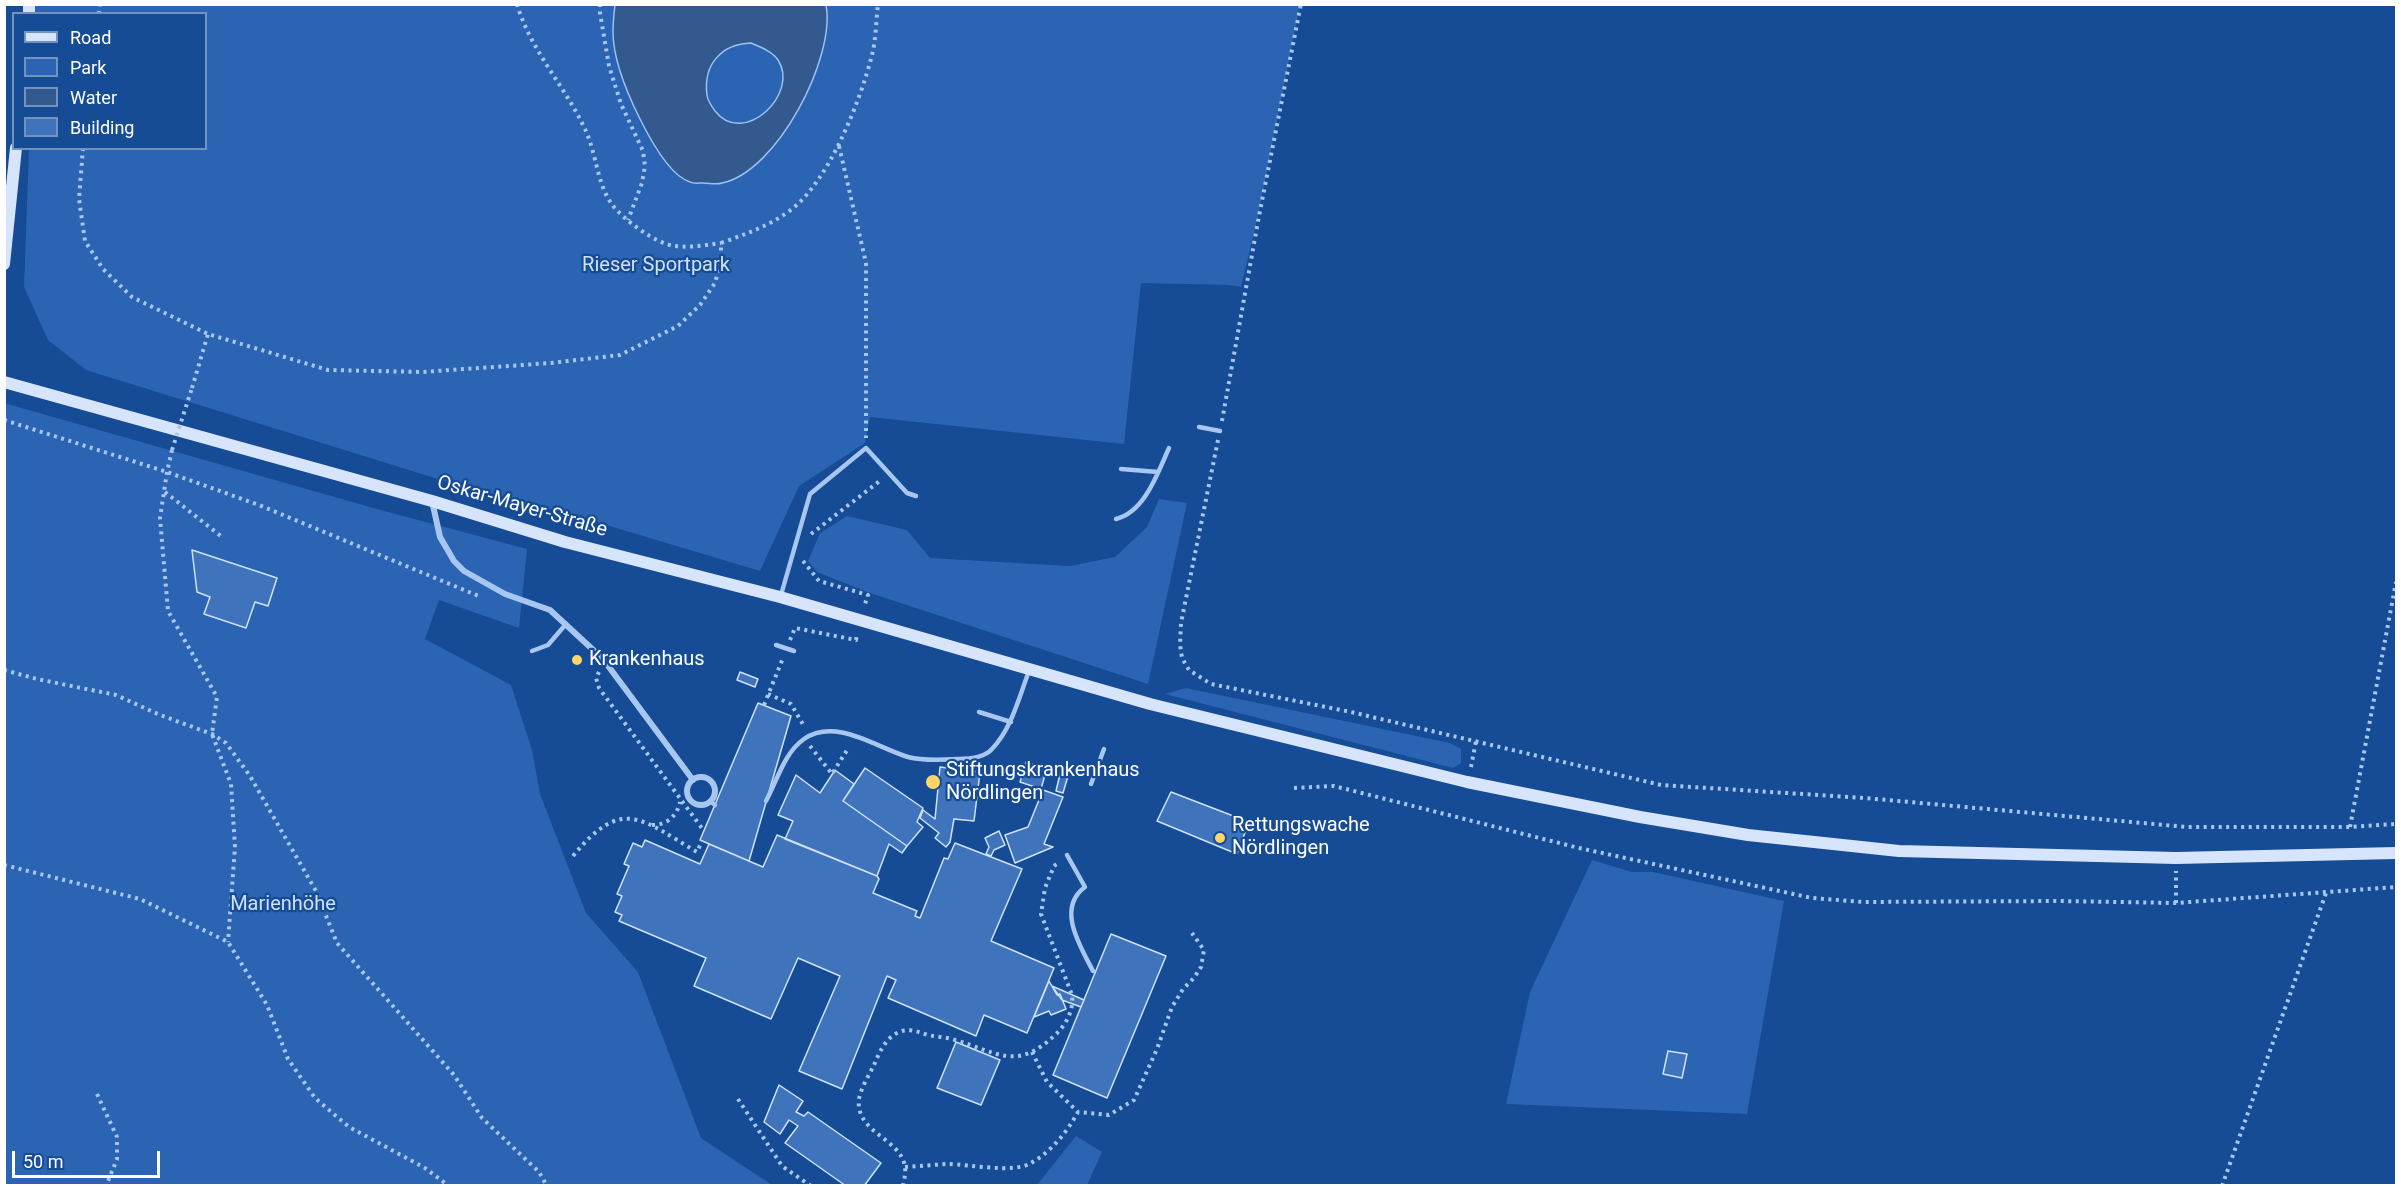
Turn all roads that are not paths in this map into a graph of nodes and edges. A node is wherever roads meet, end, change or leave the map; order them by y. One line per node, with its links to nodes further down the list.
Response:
1 (16, 150): 2 (main road)
2 (4, 264)
3 (4, 382): 10 (main road, Oskar-Mayer-Straße)
4 (1199, 427): 5 (lane)
5 (1220, 431)
6 (1170, 448): 8 (lane)
7 (1121, 469): 8 (lane)
8 (1158, 472): 11 (lane)
9 (916, 496): 12 (lane)
10 (432, 501): 12 (main road, Oskar-Mayer-Straße); 13 (street)
11 (1116, 519)
12 (780, 597): 17 (main road, Oskar-Mayer-Straße)
13 (566, 624): 15 (lane); 21 (street)
14 (776, 645): 16 (lane)
15 (532, 651)
16 (794, 651)
17 (1030, 668): 19 (lane); 24 (main road, Oskar-Mayer-Straße)
18 (979, 712): 19 (lane)
19 (1011, 722): 23 (lane)
20 (1104, 749): 22 (lane)
21 (693, 780): 21 (street)
22 (1092, 784)
23 (766, 801)
24 (2397, 853)
25 (1067, 855): 26 (lane)
26 (1092, 971)

